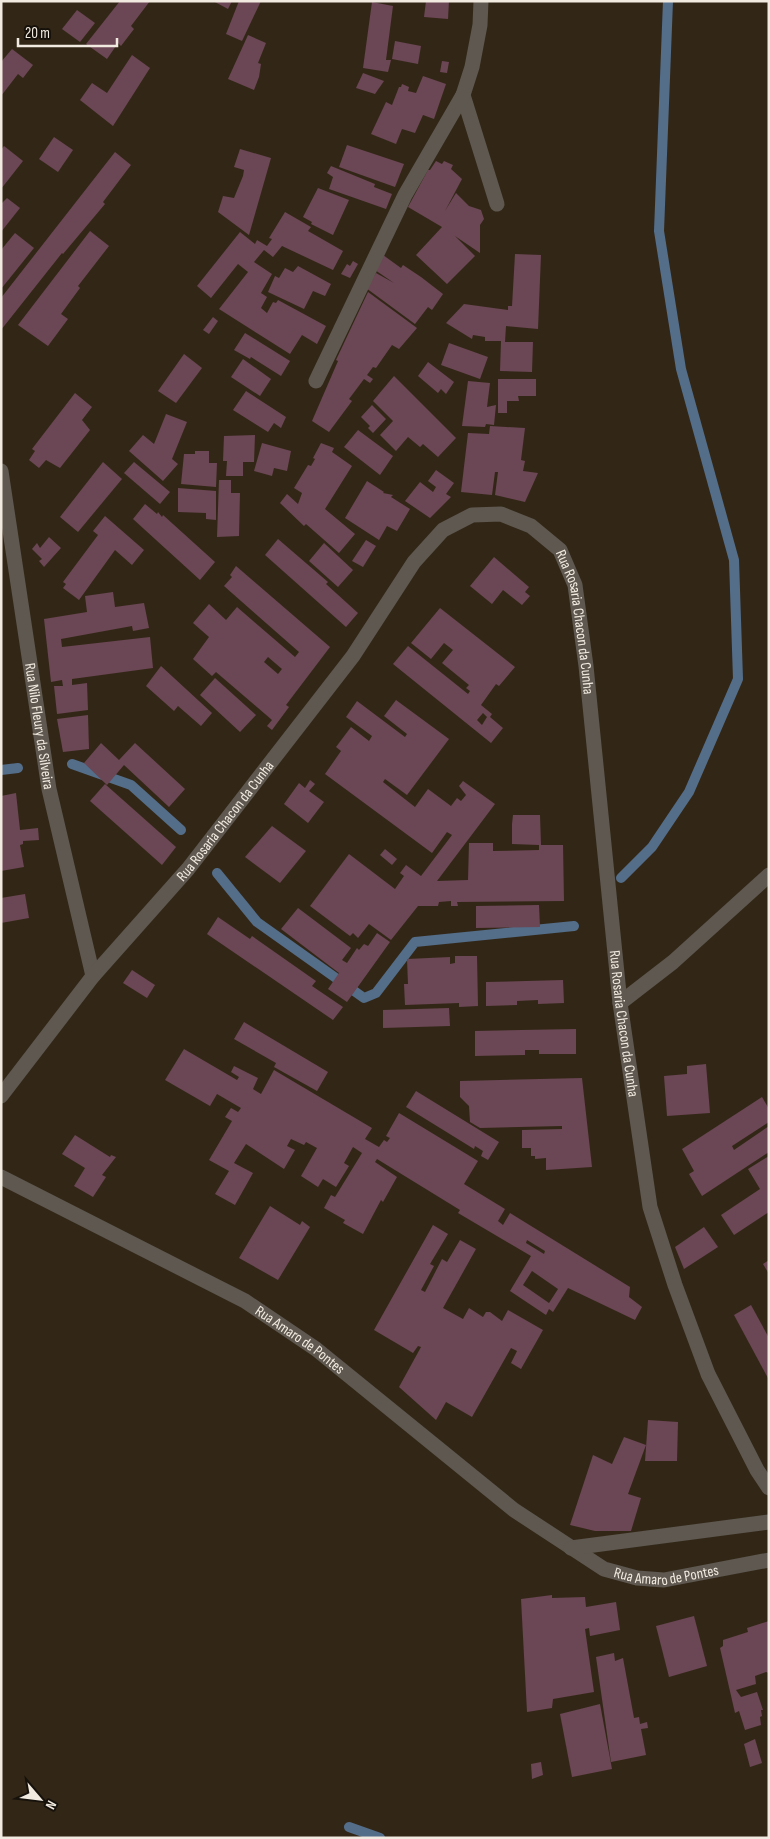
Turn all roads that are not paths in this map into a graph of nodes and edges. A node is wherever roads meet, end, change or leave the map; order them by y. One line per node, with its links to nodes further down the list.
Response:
1 (481, 1): 2 (street)
2 (463, 95): 3 (street); 4 (street)
3 (497, 204)
4 (316, 381)
5 (1, 471): 7 (street, Rua Nilo Fleury da Silveira)
6 (769, 875): 8 (street)
7 (93, 976): 8 (street, Rua Rosaria Chacon da Cunha); 9 (street, Rua Rosaria Chacon da Cunha)
8 (620, 1003): 11 (street, Rua Rosaria Chacon da Cunha)
9 (1, 1096)
10 (1, 1177): 13 (street, Rua Amaro de Pontes)
11 (769, 1488)
12 (769, 1522): 13 (street, Rua Amaro de Pontes)
13 (571, 1548): 14 (street, Rua Amaro de Pontes)
14 (769, 1560)

